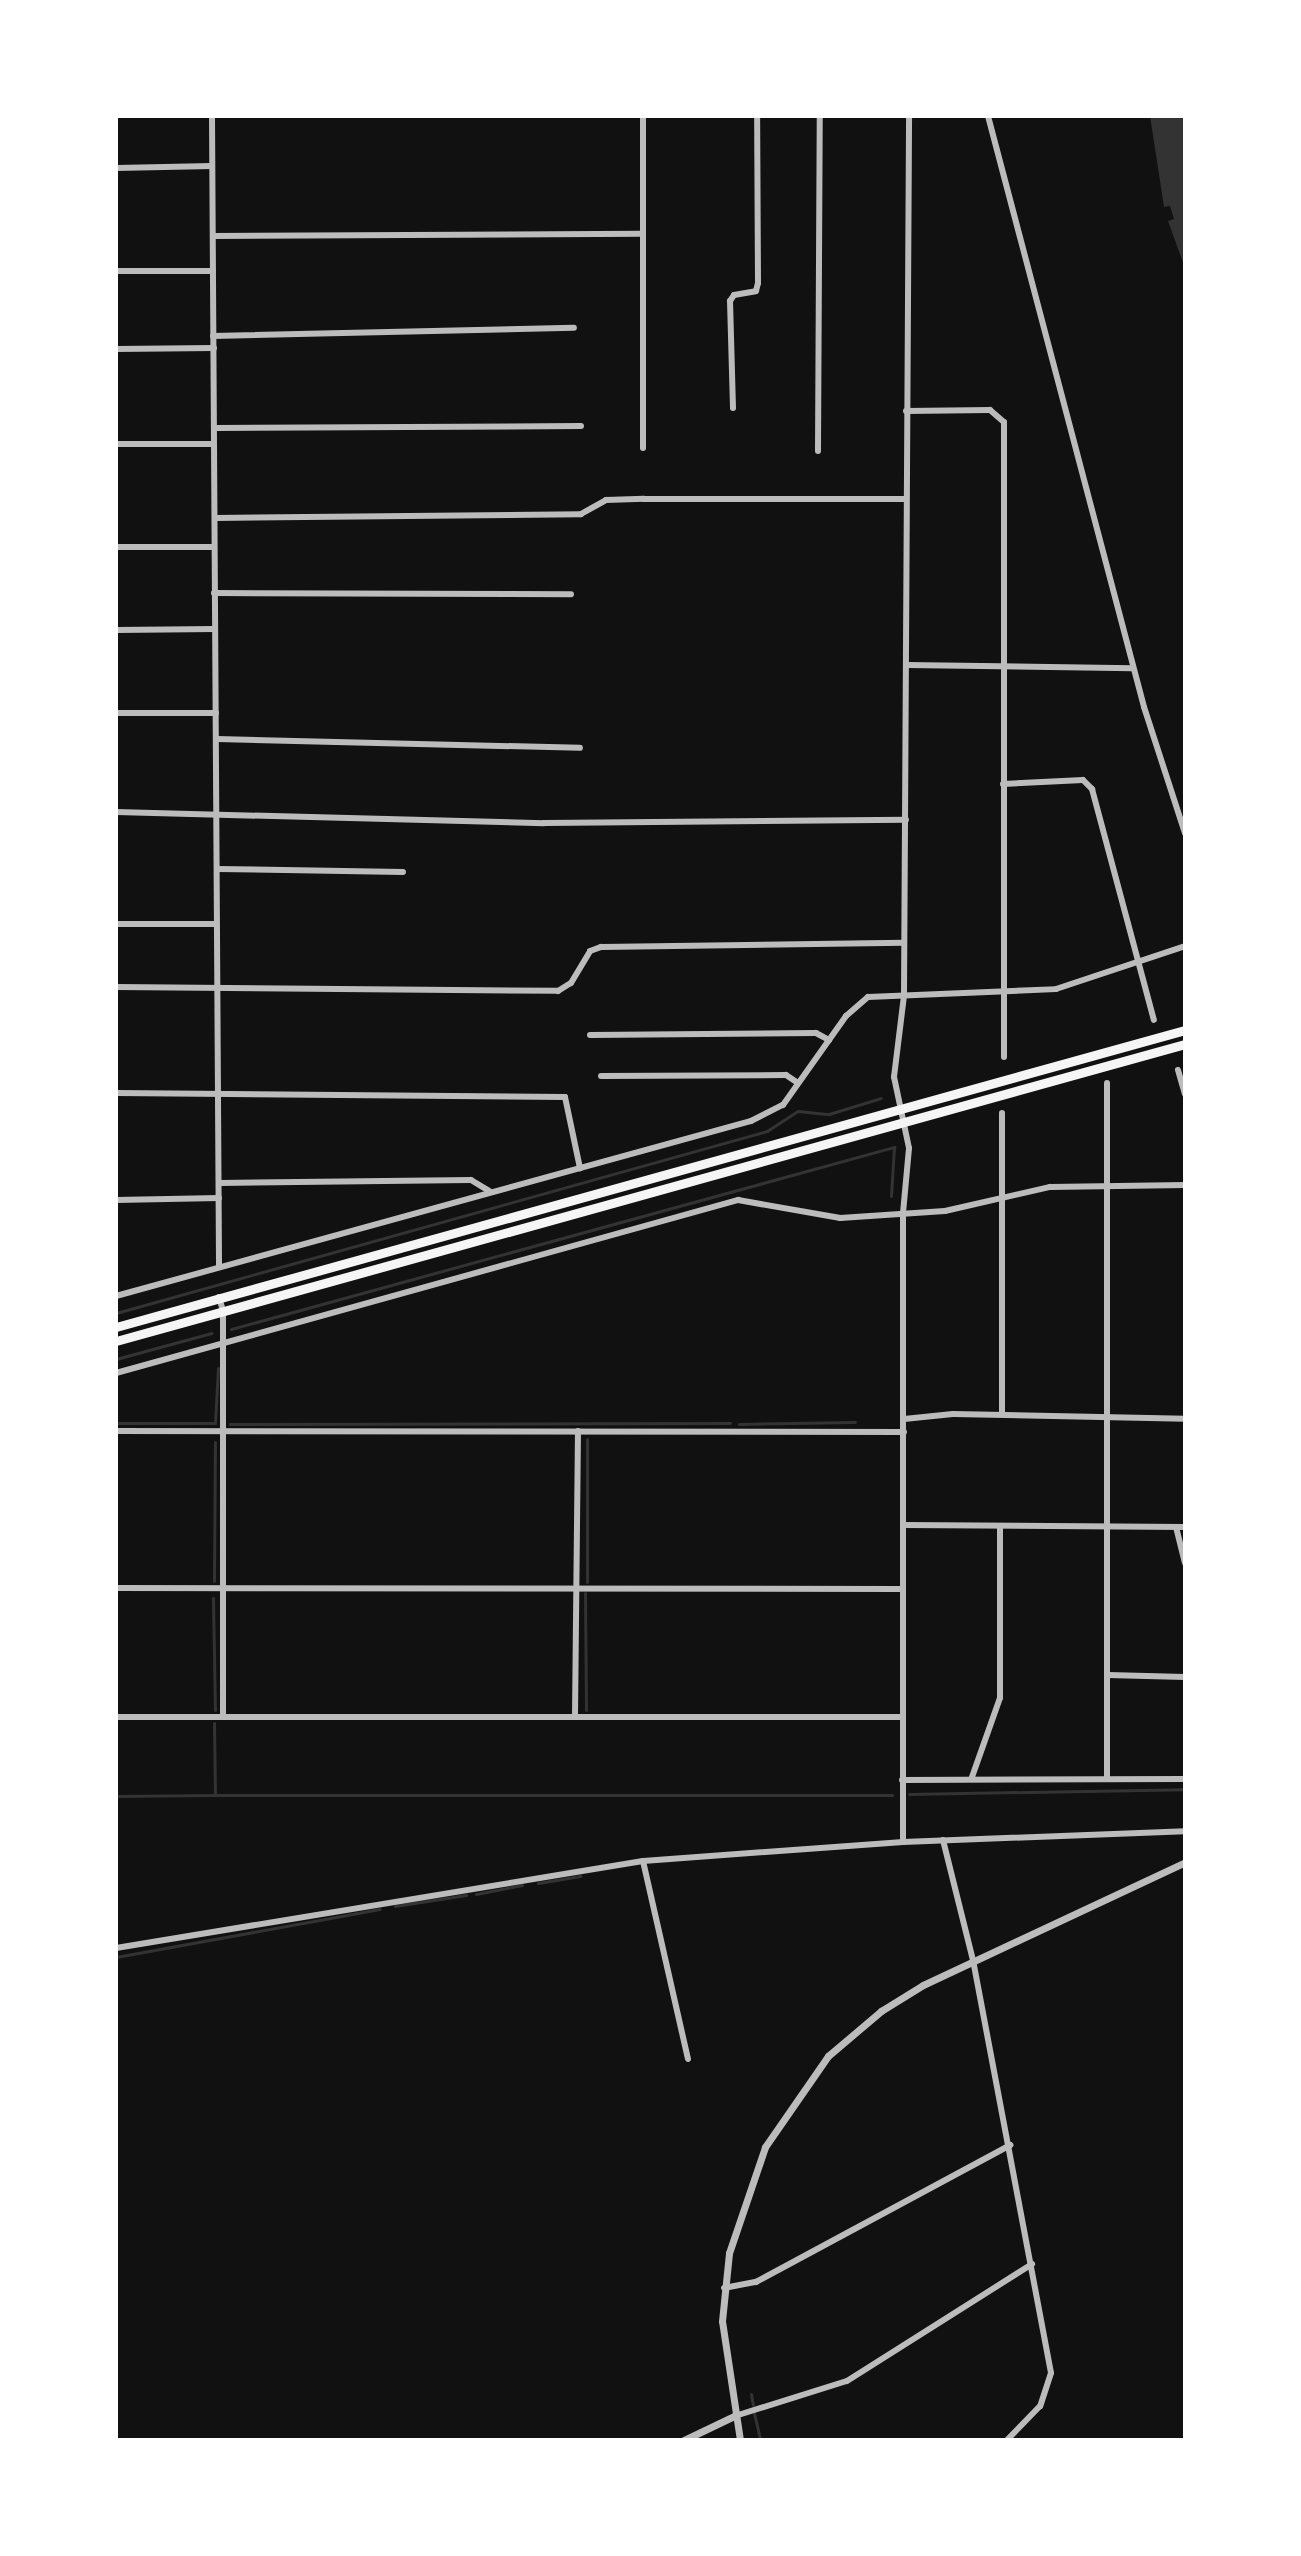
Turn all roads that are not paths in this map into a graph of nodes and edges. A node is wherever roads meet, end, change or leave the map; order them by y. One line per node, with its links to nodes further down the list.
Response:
1 (212, 116): 7 (street)
2 (643, 116): 9 (street)
3 (757, 116): 17 (street)
4 (820, 116): 24 (street)
5 (909, 116): 18 (street)
6 (988, 116): 35 (street)
7 (212, 166): 8 (street); 10 (street)
8 (116, 168)
9 (643, 234): 10 (street); 23 (street)
10 (213, 236): 12 (street)
11 (116, 271): 12 (street)
12 (213, 271): 14 (street)
13 (574, 328): 14 (street)
14 (213, 336): 15 (street)
15 (214, 348): 16 (street); 20 (street)
16 (116, 349)
17 (733, 408)
18 (906, 411): 25 (street); 34 (street)
19 (581, 426): 20 (street)
20 (215, 428): 22 (street)
21 (116, 444): 22 (street)
22 (214, 444): 26 (street)
23 (643, 448)
24 (818, 451)
25 (906, 499): 26 (street); 33 (street)
26 (215, 518): 28 (street)
27 (116, 547): 28 (street)
28 (214, 547): 29 (street)
29 (214, 593): 30 (street); 31 (street)
30 (571, 594)
31 (215, 629): 32 (street); 37 (street)
32 (116, 630)
33 (907, 665): 34 (street); 43 (street)
34 (1004, 668): 35 (street); 40 (street)
35 (1133, 668): 44 (street)
36 (116, 713): 37 (street)
37 (216, 713): 38 (street)
38 (217, 739): 39 (street); 41 (street)
39 (580, 748)
40 (1003, 784): 51 (street); 54 (street)
41 (217, 811): 42 (street); 43 (street); 45 (street)
42 (116, 812)
43 (906, 820): 49 (street)
44 (1185, 833)
45 (217, 869): 46 (street); 48 (street)
46 (403, 872)
47 (116, 924): 48 (street)
48 (216, 924): 52 (street)
49 (904, 943): 52 (street); 55 (street)
50 (1185, 946): 51 (street)
51 (1141, 960): 54 (street); 56 (street)
52 (218, 986): 53 (street); 67 (street)
53 (116, 987)
54 (1004, 993): 55 (street); 61 (street)
55 (904, 995): 59 (street); 69 (street)
56 (1154, 1020)
57 (1185, 1030): 69 (main road)
58 (590, 1035): 59 (street)
59 (829, 1040): 64 (street)
60 (1185, 1044): 71 (main road)
61 (1004, 1057)
62 (1178, 1070): 68 (street)
63 (601, 1076): 64 (street)
64 (798, 1083): 72 (street)
65 (1107, 1083): 75 (street)
66 (116, 1093): 67 (street)
67 (218, 1094): 72 (street); 73 (street)
68 (1185, 1094)
69 (901, 1109): 71 (street); 83 (main road)
70 (1002, 1113): 78 (street)
71 (905, 1121): 80 (street); 84 (main road)
72 (580, 1168): 76 (street)
73 (220, 1183): 76 (street); 77 (street)
74 (1185, 1185): 75 (street)
75 (1109, 1186): 78 (street); 90 (street)
76 (490, 1192): 81 (street)
77 (219, 1198): 79 (street); 81 (street)
78 (1004, 1199): 80 (street); 89 (street)
79 (116, 1200)
80 (903, 1213): 87 (street); 91 (street)
81 (219, 1267): 82 (street)
82 (116, 1296)
83 (219, 1297): 84 (street); 85 (main road)
84 (223, 1311): 86 (main road); 87 (street)
85 (116, 1327)
86 (116, 1341)
87 (222, 1344): 88 (street); 94 (street)
88 (116, 1373)
89 (1002, 1414): 90 (street); 91 (street)
90 (1108, 1415): 92 (street); 98 (street)
91 (904, 1419): 96 (street)
92 (1185, 1419)
93 (116, 1431): 94 (street)
94 (221, 1431): 95 (street); 104 (street)
95 (578, 1431): 96 (street); 103 (street)
96 (904, 1432): 97 (street)
97 (903, 1525): 101 (street); 106 (street)
98 (1109, 1527): 99 (street); 101 (street); 107 (street)
99 (1176, 1527): 100 (street); 102 (street)
100 (1185, 1527)
101 (1000, 1529): 113 (street)
102 (1185, 1563)
103 (575, 1585): 104 (street); 106 (street); 110 (street)
104 (220, 1587): 105 (street); 109 (street)
105 (116, 1588)
106 (901, 1589): 112 (street)
107 (1108, 1675): 108 (street); 114 (street)
108 (1185, 1677)
109 (223, 1716): 110 (street); 111 (street)
110 (575, 1716): 112 (street)
111 (116, 1717)
112 (902, 1717): 116 (street)
113 (972, 1777): 114 (street); 116 (street)
114 (1107, 1778): 115 (street)
115 (1185, 1779)
116 (902, 1780): 119 (street)
117 (1185, 1831): 118 (street)
118 (943, 1840): 119 (street); 123 (street)
119 (903, 1842): 120 (street)
120 (643, 1861): 122 (street); 124 (street)
121 (1185, 1862): 123 (street)
122 (116, 1948)
123 (973, 1960): 125 (street); 127 (street)
124 (688, 2059)
125 (1010, 2145): 126 (street); 127 (street)
126 (1032, 2264): 128 (street); 131 (street)
127 (724, 2288): 128 (street)
128 (734, 2416): 129 (street); 130 (street)
129 (684, 2440)
130 (740, 2440)
131 (1007, 2440)

